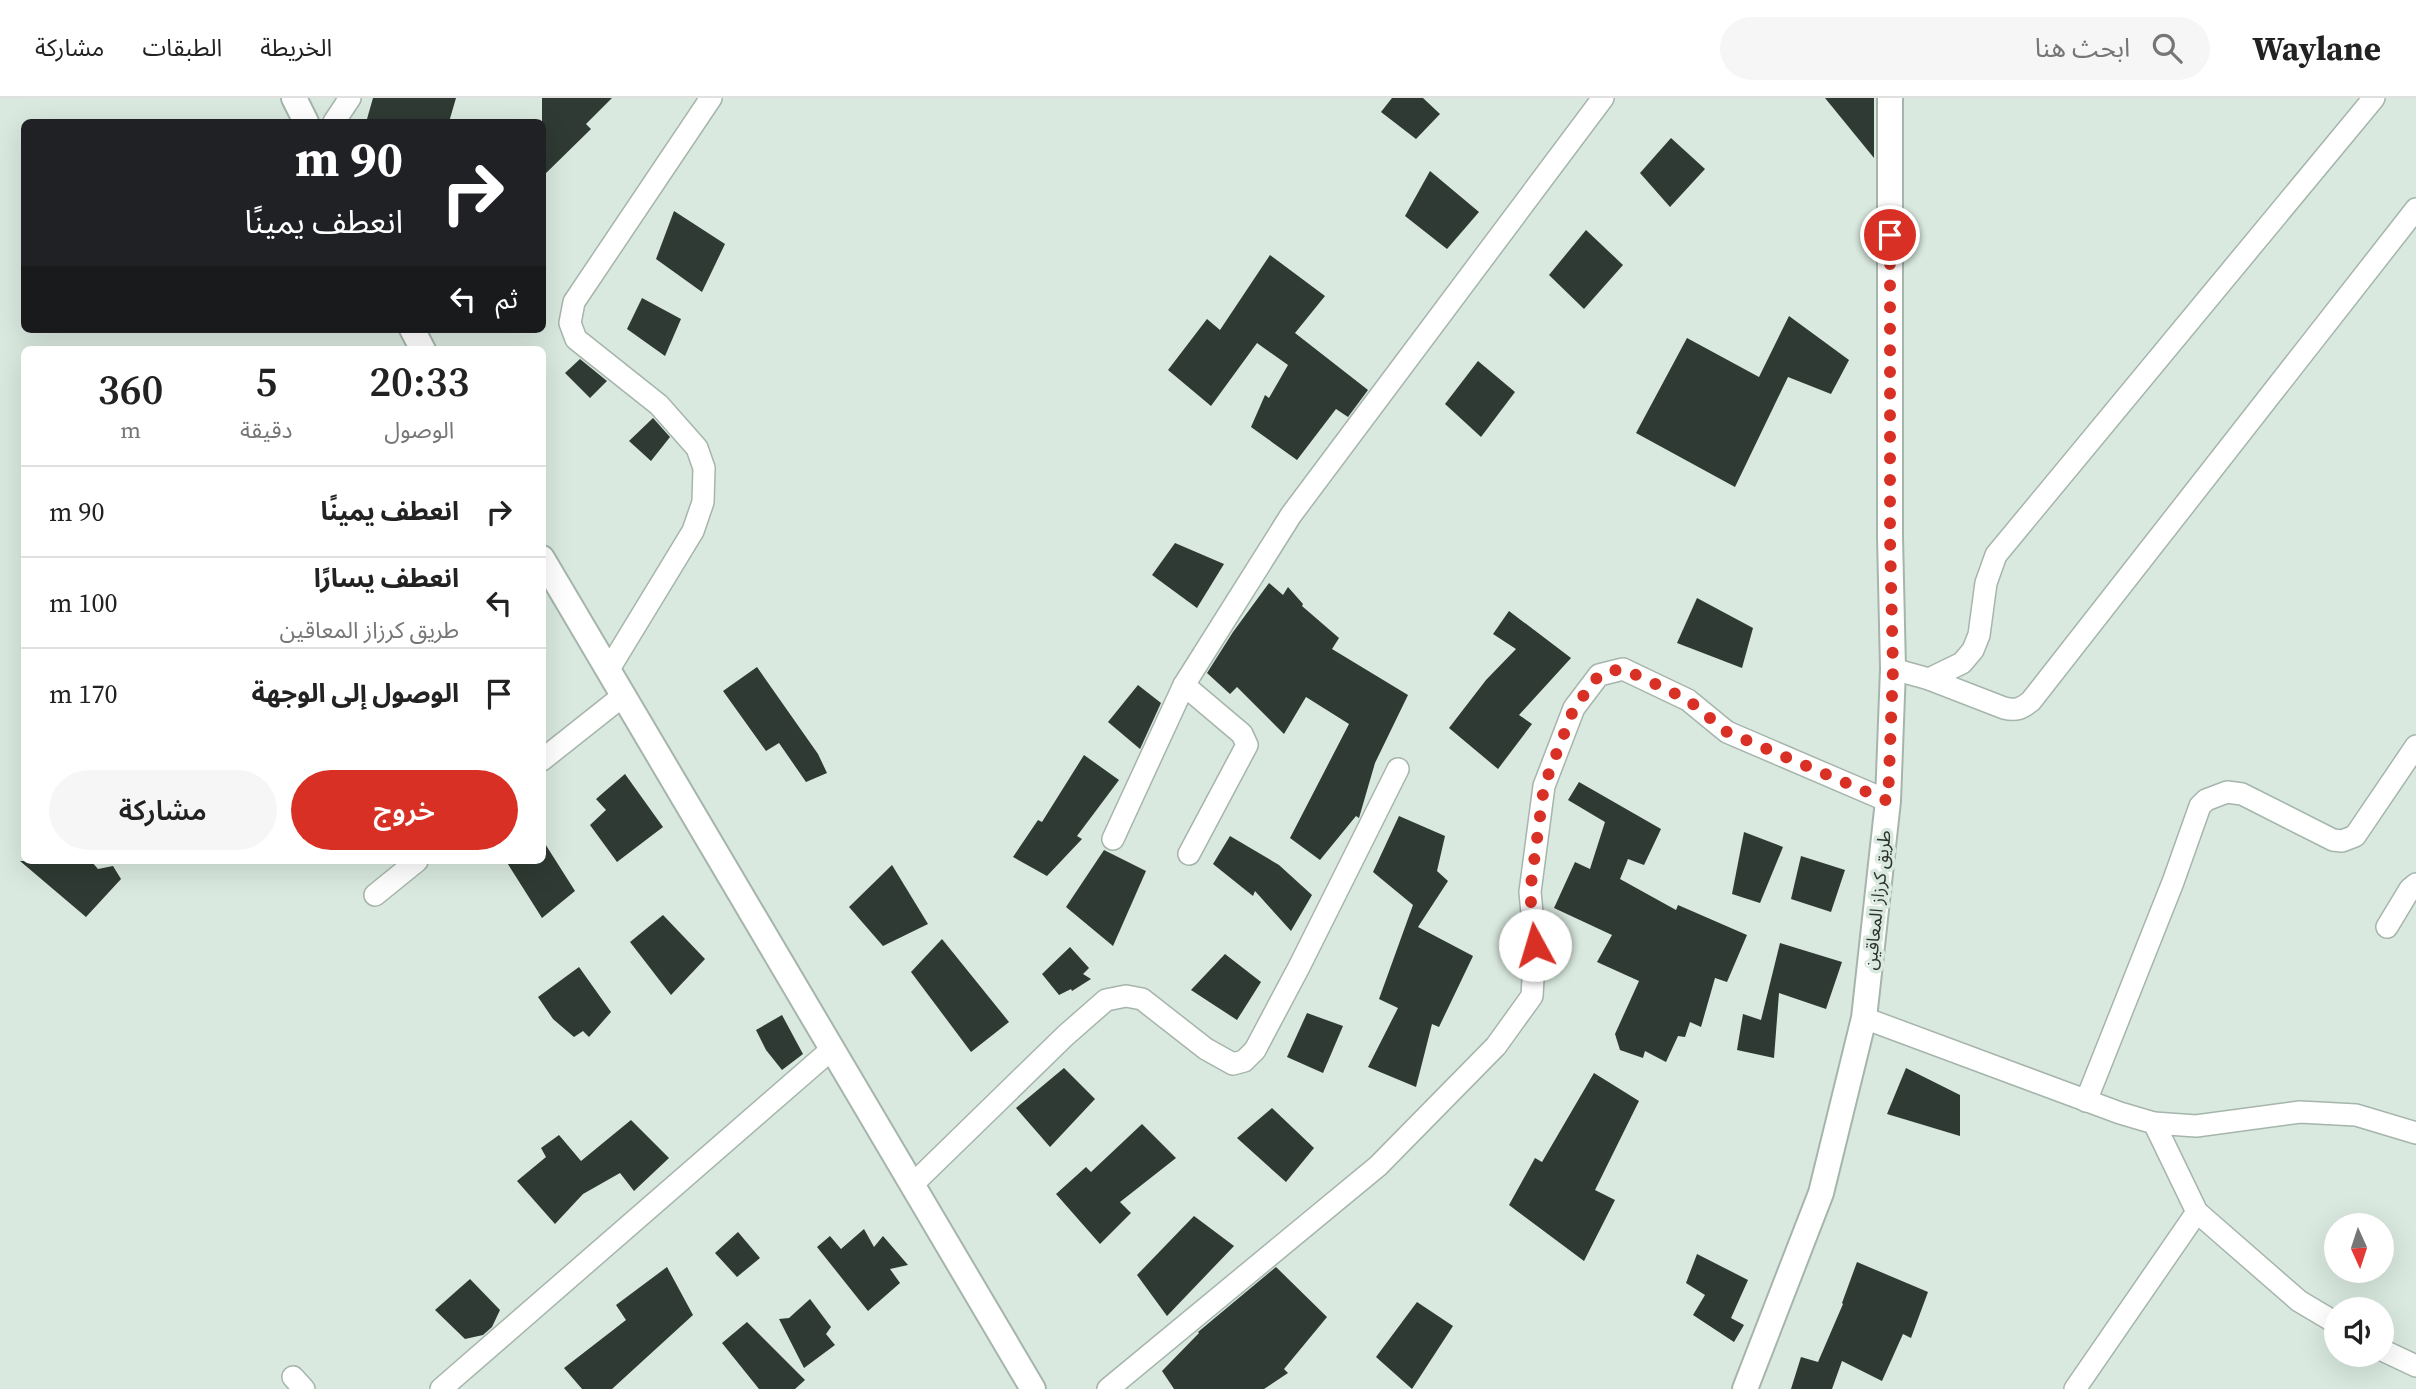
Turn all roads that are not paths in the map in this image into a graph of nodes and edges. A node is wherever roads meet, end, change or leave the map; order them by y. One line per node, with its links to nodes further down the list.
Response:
1 (294, 98): 7 (street)
2 (350, 98): 8 (street)
3 (711, 98): 11 (street)
4 (1603, 98): 14 (street)
5 (1890, 98): 12 (street, طريق كرزاز المعاقين)
6 (2374, 98): 13 (street)
7 (304, 119)
8 (336, 119)
9 (2416, 209): 13 (street)
10 (546, 565): 11 (street)
11 (609, 669): 15 (street)
12 (1893, 669): 13 (street); 19 (street, طريق كرزاز المعاقين)
13 (1929, 680)
14 (1184, 685): 20 (street); 21 (street)
15 (624, 695): 17 (street); 27 (street)
16 (2416, 746): 28 (street)
17 (546, 757)
18 (1398, 769): 31 (street)
19 (1888, 801): 26 (street, طريق كرزاز المعاقين); 38 (street)
20 (1113, 839)
21 (1189, 854)
22 (413, 864): 24 (street)
23 (2416, 884): 25 (street)
24 (375, 894)
25 (2387, 927)
26 (1864, 1018): 28 (street); 39 (street, طريق كرزاز المعاقين)
27 (832, 1049): 31 (street); 36 (street)
28 (2086, 1101): 29 (street)
29 (2154, 1123): 30 (street); 32 (street)
30 (2416, 1133)
31 (912, 1185): 37 (street)
32 (2197, 1212): 33 (street); 40 (street)
33 (2324, 1316)
34 (2394, 1356): 35 (street)
35 (2416, 1366)
36 (441, 1389)
37 (1033, 1389)
38 (1108, 1389)
39 (1745, 1389)
40 (2075, 1389)

